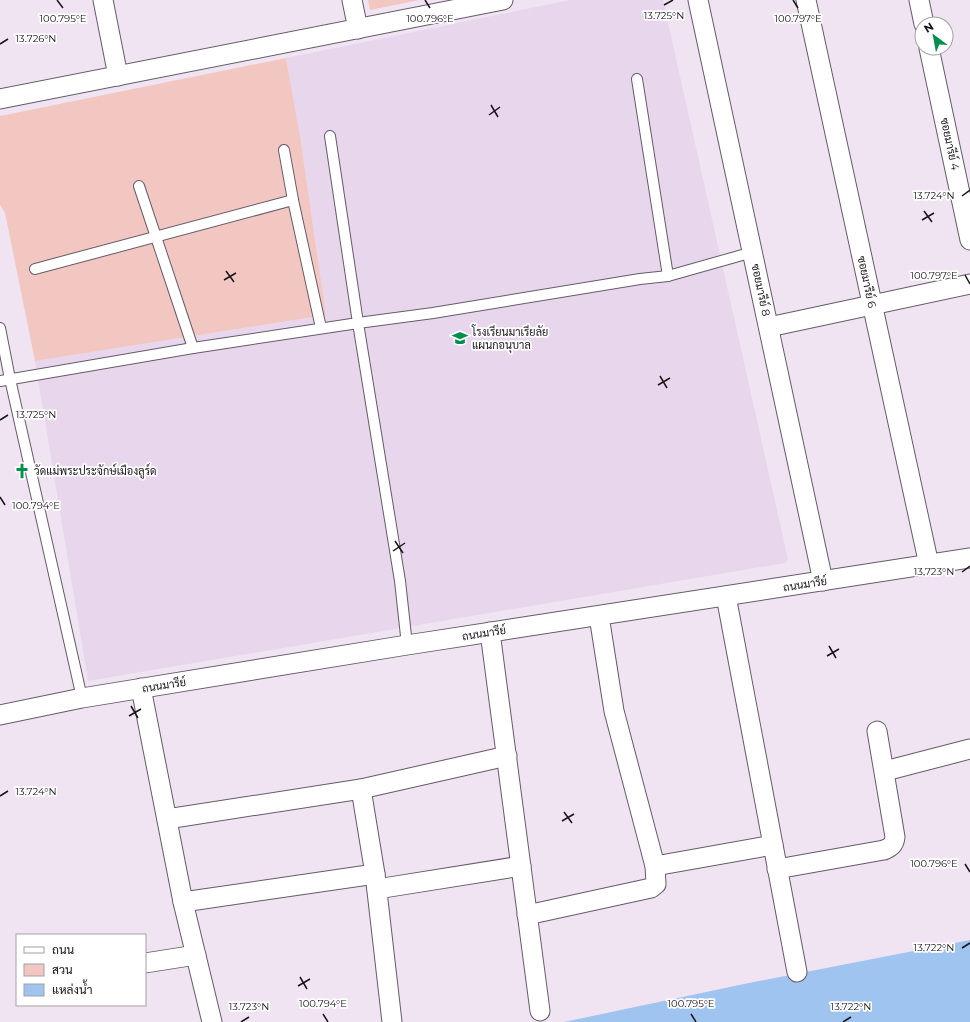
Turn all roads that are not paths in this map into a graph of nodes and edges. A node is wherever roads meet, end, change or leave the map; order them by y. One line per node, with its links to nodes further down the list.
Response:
1 (103, 0): 10 (street)
2 (352, 0): 8 (street)
3 (503, 0): 8 (street)
4 (698, 0): 19 (street, ซอยมารีย์ 8)
5 (806, 0): 23 (street, ซอยมารีย์ 6)
6 (919, 0): 7 (street)
7 (922, 16)
8 (358, 29): 10 (street)
9 (931, 56): 18 (street, ซอยมารีย์ 4)
10 (118, 76): 12 (street)
11 (637, 79): 21 (lane)
12 (0, 99)
13 (330, 136): 24 (lane)
14 (284, 150): 16 (lane)
15 (139, 186): 17 (lane)
16 (293, 200): 17 (lane); 27 (lane)
17 (156, 237): 20 (lane); 28 (lane)
18 (970, 240)
19 (753, 252): 21 (lane); 25 (street, ซอยมารีย์ 8)
20 (36, 269)
21 (668, 276): 24 (lane)
22 (970, 284): 23 (street)
23 (872, 305): 25 (street); 31 (street, ซอยมารีย์ 6)
24 (358, 323): 27 (lane); 36 (lane)
25 (769, 327): 32 (street, ซอยมารีย์ 8)
26 (0, 328): 29 (lane)
27 (321, 328): 28 (lane)
28 (193, 348): 29 (lane)
29 (5, 380): 38 (lane)
30 (970, 558): 31 (street, ถนนมารีย์)
31 (929, 565): 32 (street, ถนนมารีย์)
32 (823, 581): 33 (street, ถนนมารีย์)
33 (726, 596): 34 (street, ถนนมารีย์); 46 (street)
34 (599, 616): 35 (street, ถนนมารีย์); 48 (street)
35 (490, 632): 36 (street, ถนนมารีย์); 42 (street)
36 (407, 645): 37 (street, ถนนมารีย์)
37 (141, 688): 38 (street, ถนนมารีย์); 45 (street)
38 (82, 698): 39 (street, ถนนมารีย์)
39 (0, 716)
40 (877, 731): 43 (street)
41 (970, 749): 43 (street)
42 (507, 756): 44 (street); 47 (street)
43 (885, 771): 49 (street)
44 (361, 789): 45 (street); 50 (street)
45 (167, 819): 51 (street)
46 (773, 845): 48 (street); 49 (street)
47 (521, 866): 50 (street); 52 (street)
48 (655, 866): 52 (street)
49 (778, 869): 55 (street)
50 (376, 881): 51 (street); 58 (street)
51 (183, 902): 53 (street)
52 (527, 915): 56 (street)
53 (196, 955): 54 (street); 57 (street)
54 (146, 963)
55 (797, 972)
56 (540, 1011)
57 (212, 1022)
58 (392, 1022)

